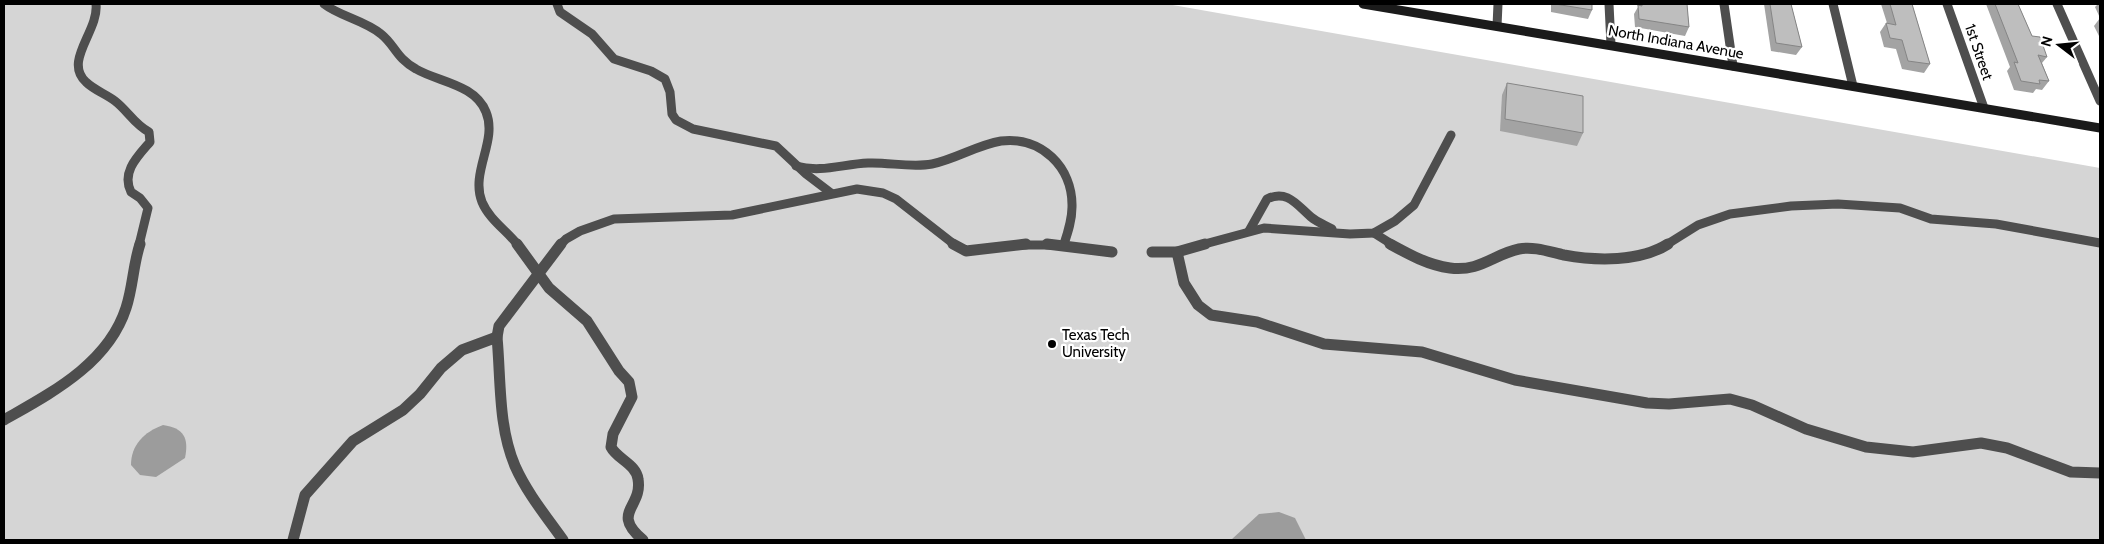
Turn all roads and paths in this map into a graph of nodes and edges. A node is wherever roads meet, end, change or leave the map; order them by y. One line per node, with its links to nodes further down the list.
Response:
1 (96, 4): 31 (street)
2 (324, 4): 29 (street)
3 (557, 4): 19 (street)
4 (1363, 4): 11 (main road, North Indiana Avenue)
5 (1498, 4): 11 (street)
6 (1609, 4): 12 (street)
7 (1724, 4): 13 (street)
8 (1833, 4): 14 (street)
9 (1947, 4): 16 (street, 1st Street)
10 (2057, 4): 15 (street)
11 (1497, 26): 12 (main road, North Indiana Avenue)
12 (1611, 45): 13 (main road, North Indiana Avenue)
13 (1733, 66): 14 (main road, North Indiana Avenue)
14 (1853, 86): 16 (main road, North Indiana Avenue)
15 (2100, 101)
16 (1984, 108): 17 (main road, North Indiana Avenue)
17 (2100, 128)
18 (1451, 134): 23 (street)
19 (796, 166): 20 (street); 25 (street)
20 (831, 193): 25 (street); 29 (street)
21 (1250, 230): 22 (street); 22 (street); 28 (street)
22 (1340, 233): 23 (street)
23 (1374, 233): 24 (street)
24 (2100, 243)
25 (1064, 244): 26 (street)
26 (1112, 252)
27 (1152, 252): 28 (street)
28 (1176, 252): 32 (street)
29 (539, 274): 30 (street); 35 (street)
30 (496, 337): 33 (street); 34 (street)
31 (4, 420)
32 (2100, 473)
33 (293, 540)
34 (562, 540)
35 (643, 540)

